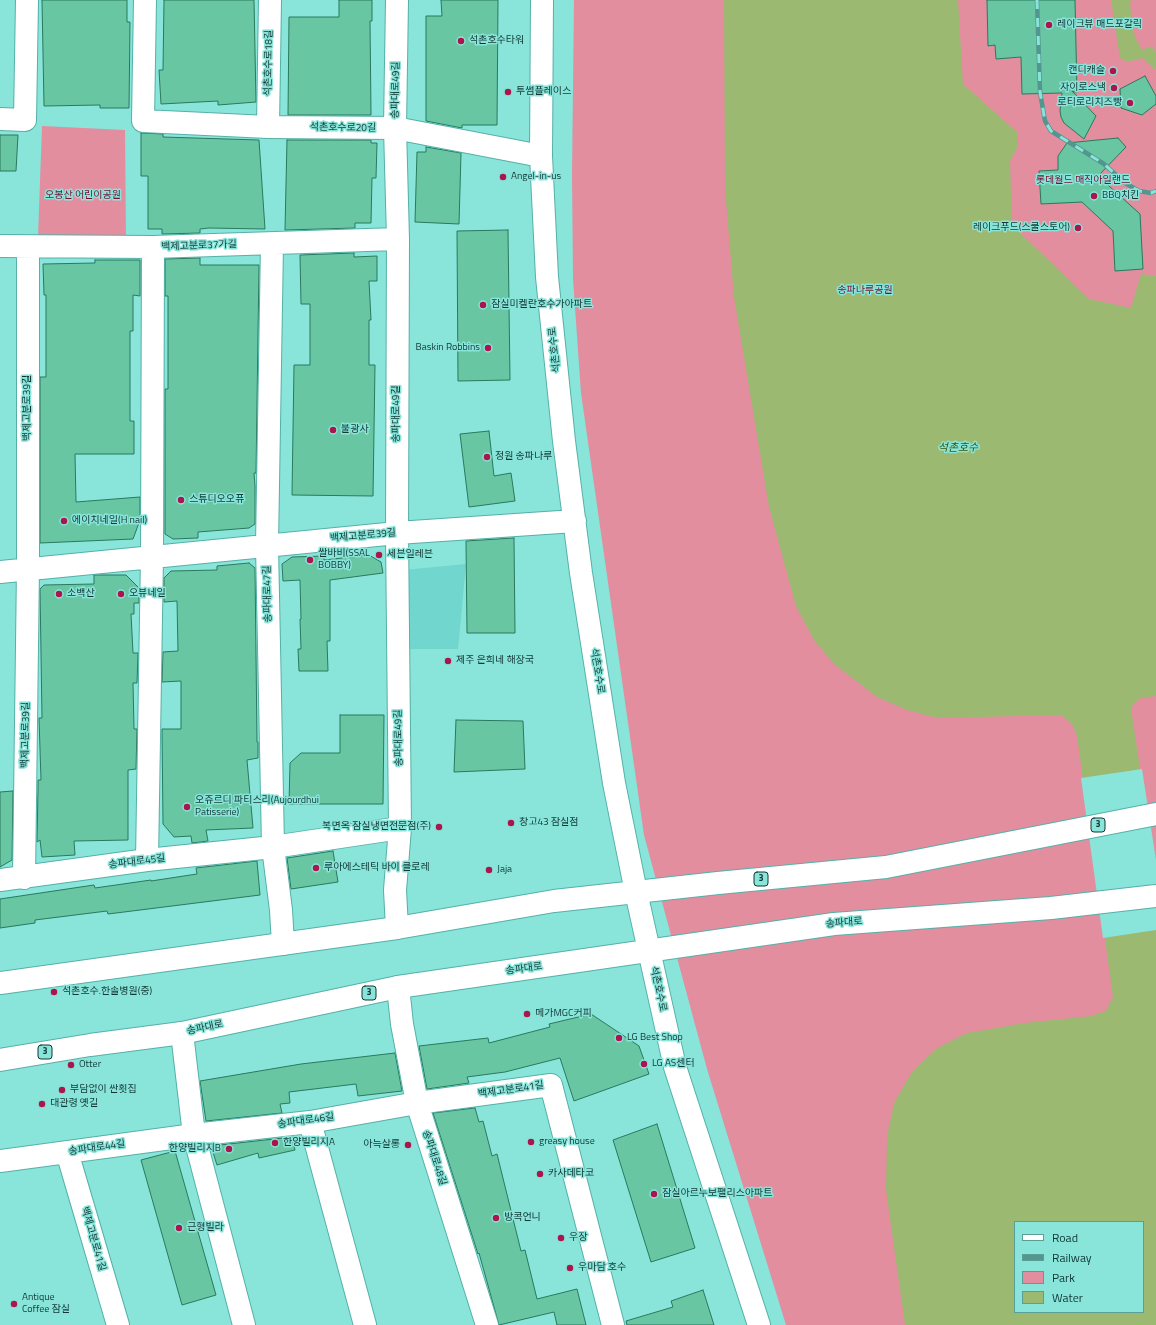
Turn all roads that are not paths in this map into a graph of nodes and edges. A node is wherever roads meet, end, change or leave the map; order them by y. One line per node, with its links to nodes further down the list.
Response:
1 (27, 0): 6 (street)
2 (145, 0): 7 (street, 석촌호수로20길)
3 (270, 0): 7 (street, 석촌호수로18길)
4 (397, 0): 8 (street, 송파대로49길)
5 (542, 0): 9 (street, 석촌호수로)
6 (0, 119)
7 (268, 126): 8 (street, 석촌호수로20길)
8 (395, 128): 9 (street, 석촌호수로20길); 10 (street, 송파대로49길)
9 (541, 156): 15 (street, 석촌호수로)
10 (398, 239): 11 (street, 백제고분로37가길); 16 (street, 송파대로49길)
11 (272, 244): 14 (street, 백제고분로37가길); 17 (street, 송파대로47길)
12 (0, 246): 13 (street, 백제고분로37가길)
13 (28, 247): 14 (street, 백제고분로37가길); 19 (street, 백제고분로39길)
14 (153, 247): 18 (street)
15 (575, 520): 16 (street, 백제고분로39길); 27 (street, 석촌호수로)
16 (397, 533): 17 (street, 백제고분로39길); 22 (street, 송파대로49길)
17 (267, 546): 18 (street, 백제고분로39길); 23 (street, 송파대로47길)
18 (152, 556): 19 (street, 백제고분로39길); 24 (street)
19 (28, 568): 20 (street, 백제고분로39길); 25 (street, 백제고분로39길)
20 (0, 572)
21 (1156, 814): 27 (street, 3)
22 (400, 828): 23 (street); 29 (street, 송파대로49길)
23 (273, 847): 24 (street, 송파대로45길); 30 (street, 송파대로47길)
24 (147, 860): 25 (street, 송파대로45길)
25 (24, 878): 26 (street, 송파대로45길)
26 (0, 880)
27 (636, 892): 29 (street, 3); 31 (street, 석촌호수로)
28 (1156, 896): 31 (street, 송파대로 / 3)
29 (397, 928): 30 (street, 3)
30 (282, 944): 32 (street, 3)
31 (650, 950): 33 (street, 송파대로 / 3); 46 (street, 석촌호수로)
32 (0, 983)
33 (398, 987): 34 (street, 송파대로 / 3); 36 (street, 송파대로48길)
34 (182, 1033): 35 (street, 송파대로 / 3); 38 (street)
35 (0, 1060)
36 (417, 1103): 37 (street, 송파대로46길); 44 (street, 송파대로48길); 45 (street, 백제고분로41길)
37 (310, 1122): 38 (street, 송파대로46길); 43 (street)
38 (194, 1135): 39 (street, 송파대로44길); 42 (street)
39 (67, 1152): 40 (street, 송파대로44길); 41 (street, 백제고분로41길)
40 (0, 1162)
41 (118, 1325)
42 (244, 1325)
43 (365, 1325)
44 (487, 1325)
45 (613, 1325)
46 (759, 1325)

